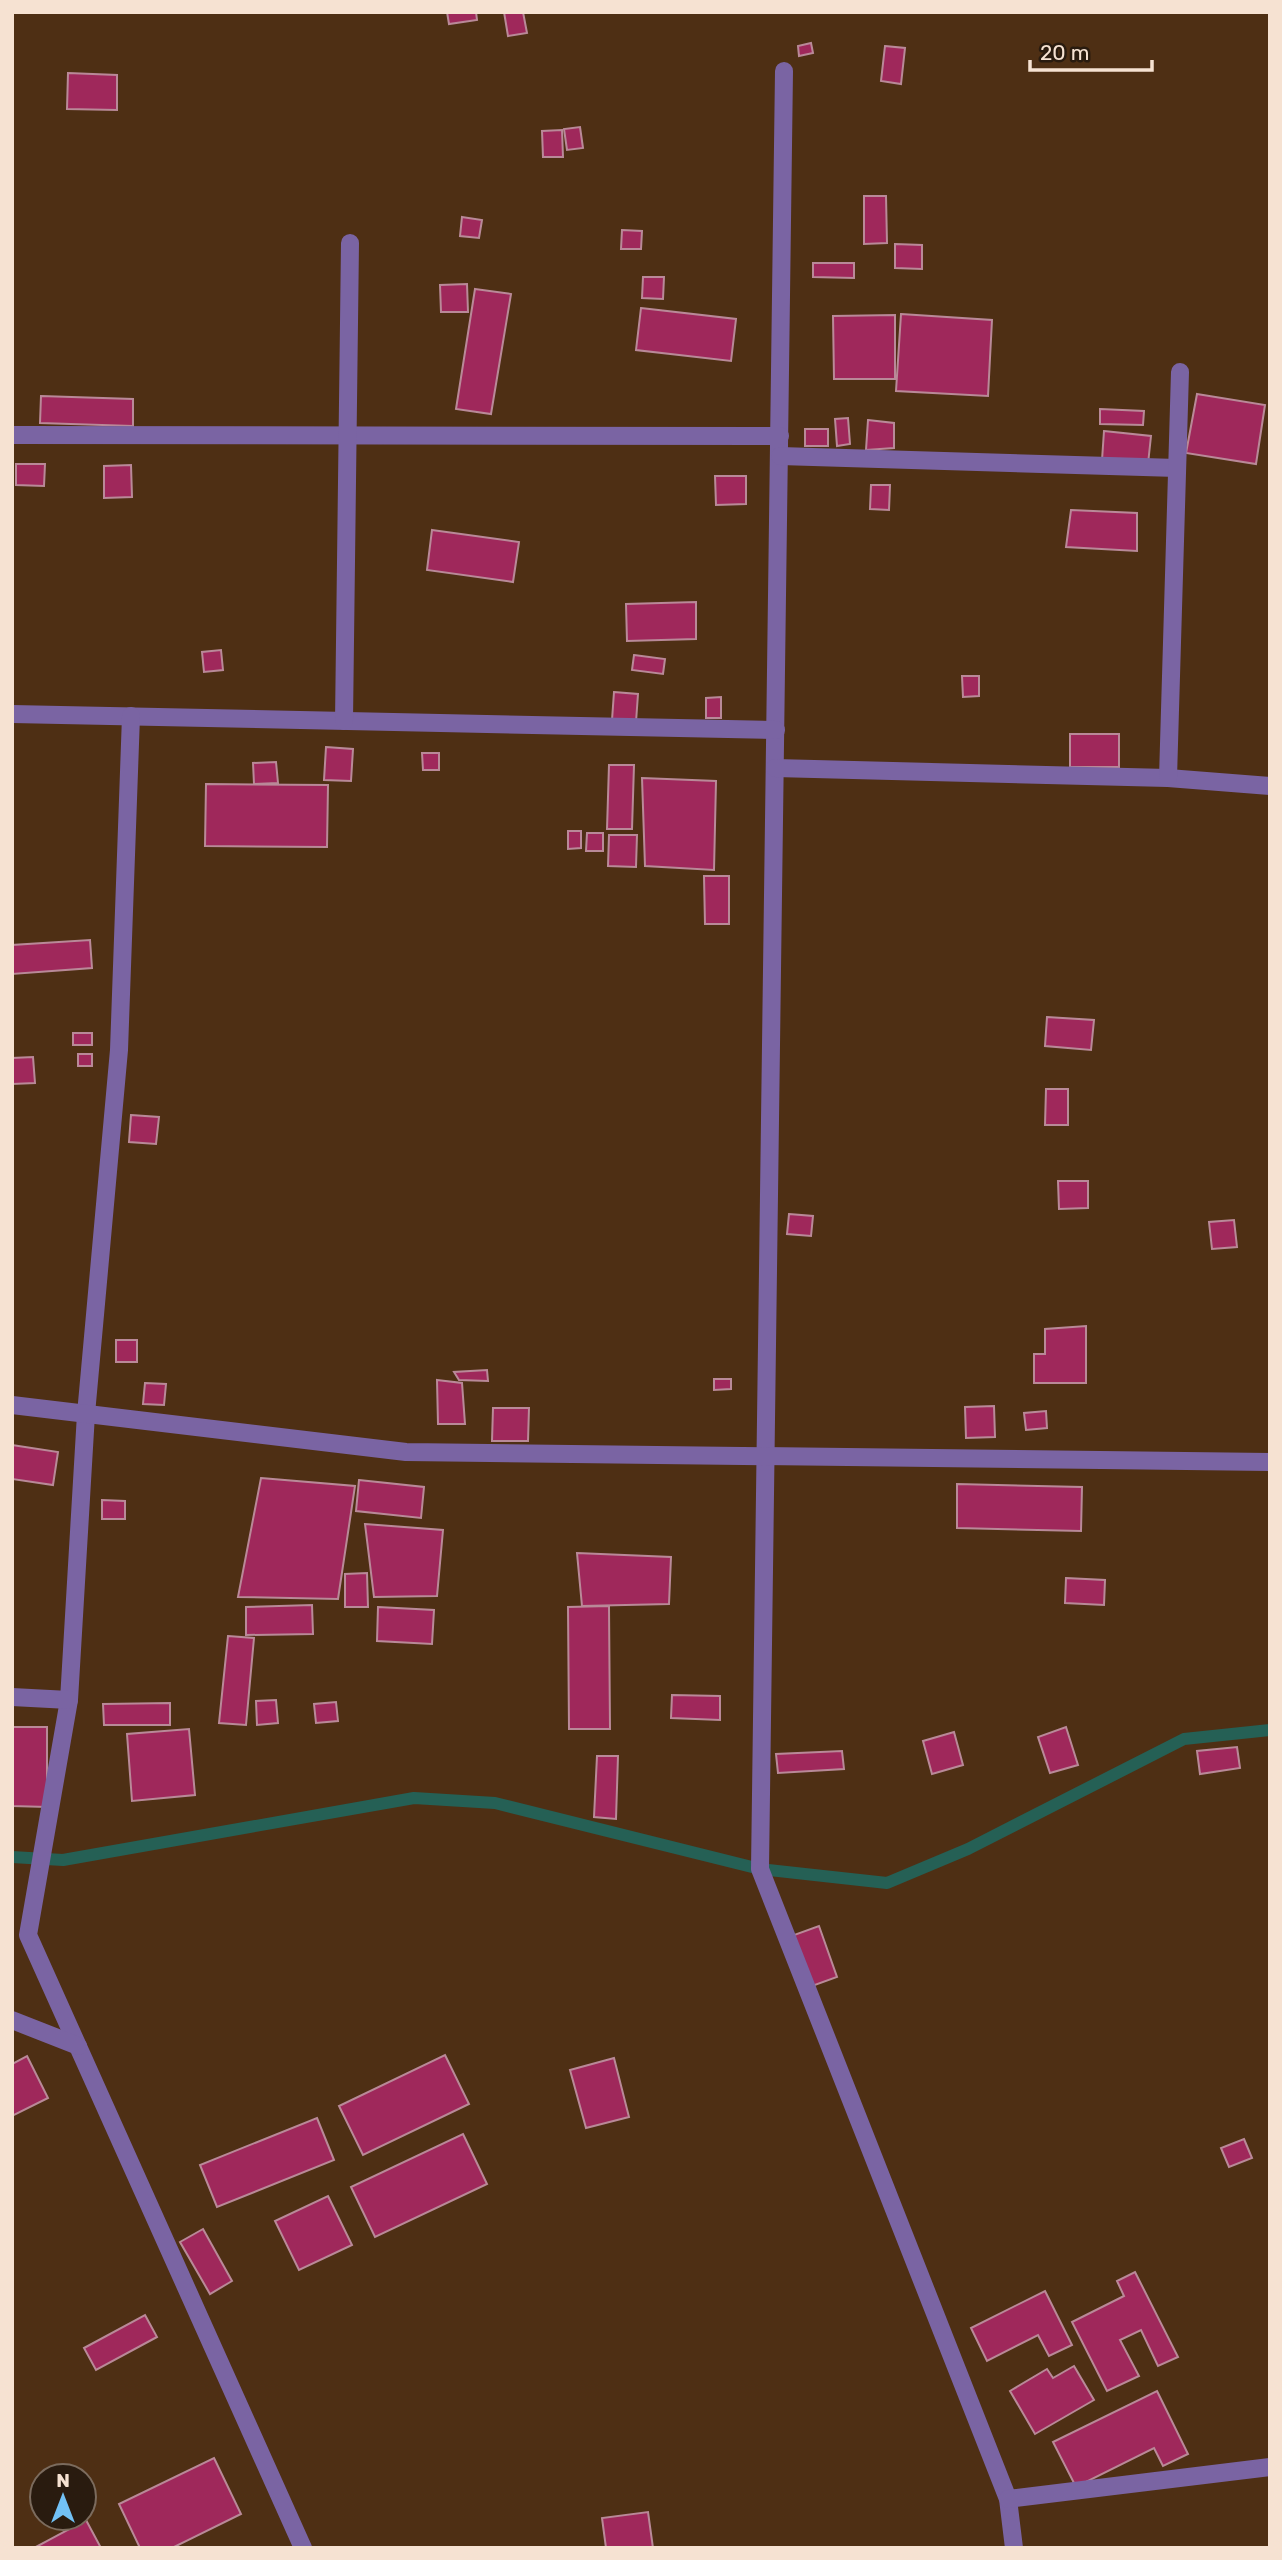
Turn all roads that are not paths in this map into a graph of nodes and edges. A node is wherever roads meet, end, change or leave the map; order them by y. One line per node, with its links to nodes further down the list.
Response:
1 (784, 71): 6 (street)
2 (350, 243): 5 (street)
3 (1180, 372): 8 (street)
4 (12, 435): 5 (street)
5 (348, 435): 6 (street); 11 (street)
6 (780, 436): 7 (street)
7 (780, 456): 8 (street); 12 (street)
8 (1177, 468): 14 (street)
9 (12, 714): 10 (street)
10 (131, 716): 11 (street); 17 (street)
11 (344, 721): 12 (street)
12 (776, 730): 13 (street)
13 (775, 768): 14 (street); 18 (street)
14 (1168, 778): 15 (street)
15 (1270, 786)
16 (12, 1405): 17 (street)
17 (86, 1413): 18 (street); 21 (street)
18 (766, 1456): 19 (street); 25 (street)
19 (1270, 1462)
20 (12, 1697): 21 (street)
21 (69, 1700): 23 (street)
22 (12, 2020): 23 (street)
23 (78, 2046): 26 (street)
24 (1270, 2467): 25 (street)
25 (1008, 2499): 27 (street)
26 (303, 2548)
27 (1014, 2548)

